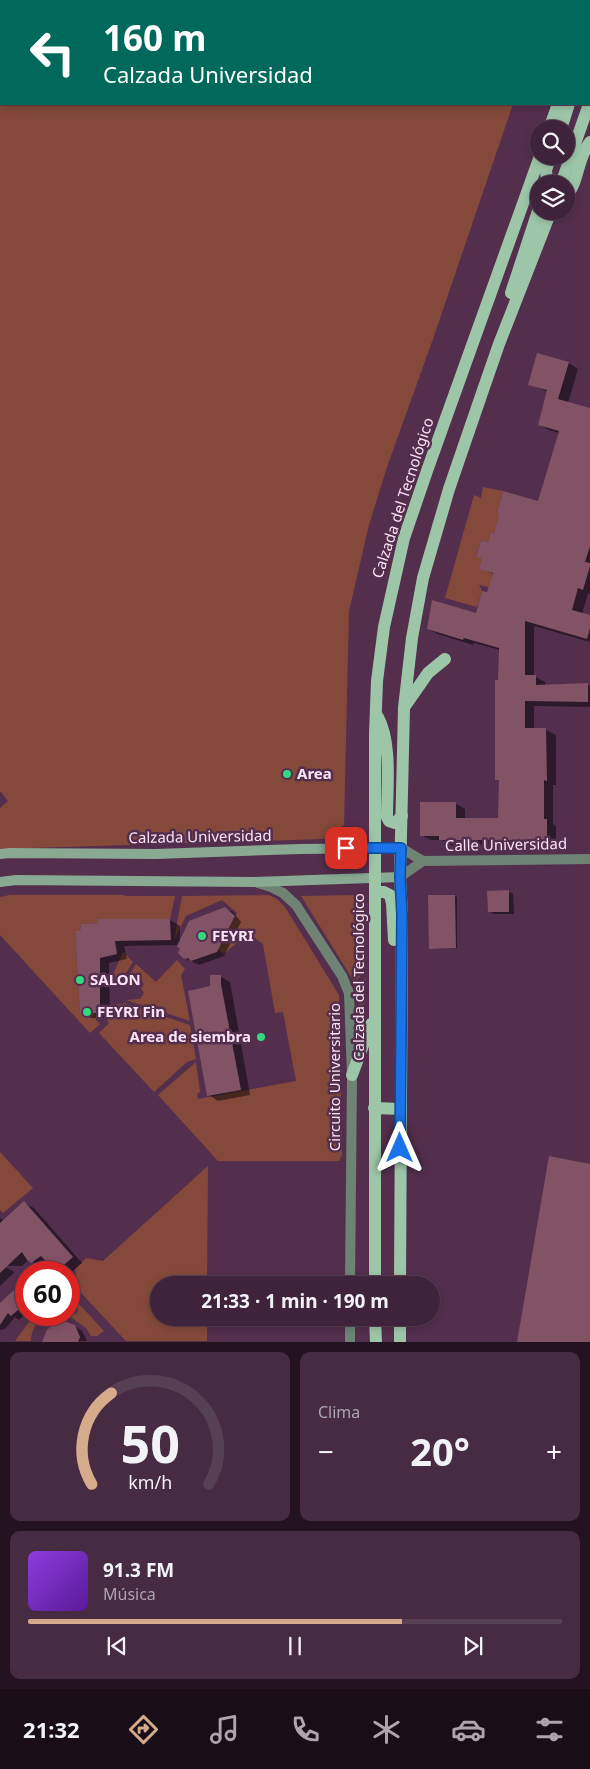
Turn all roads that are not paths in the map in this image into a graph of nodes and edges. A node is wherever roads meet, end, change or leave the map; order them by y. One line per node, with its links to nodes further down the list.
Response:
1 (558, 105): 4 (main road)
2 (569, 105): 5 (main road)
3 (589, 105): 8 (main road)
4 (552, 120)
5 (563, 120)
6 (590, 142): 9 (main road)
7 (537, 165): 11 (main road, Calzada del Tecnológico)
8 (564, 175)
9 (575, 177)
10 (530, 199): 11 (main road)
11 (523, 204): 17 (main road, Calzada del Tecnológico)
12 (534, 220): 14 (main road)
13 (547, 220): 14 (main road)
14 (499, 344): 16 (main road)
15 (445, 659): 16 (main road)
16 (404, 708): 18 (main road)
17 (376, 712): 18 (main road); 19 (main road, Calzada del Tecnológico)
18 (402, 816): 20 (main road)
19 (376, 848): 20 (main road, Calzada Universidad); 21 (main road, Calzada Universidad); 25 (main road, Calzada del Tecnológico)
20 (401, 848): 23 (street); 24 (main road)
21 (0, 854)
22 (590, 859): 23 (street, Calle Universidad)
23 (423, 861): 24 (street)
24 (400, 877): 25 (main road); 29 (main road)
25 (375, 878): 27 (main road); 28 (main road, Calzada del Tecnológico)
26 (0, 882): 27 (main road)
27 (253, 882): 31 (street, Circuito Universitario)
28 (375, 892): 29 (main road); 30 (main road, Calzada del Tecnológico)
29 (402, 952): 33 (main road)
30 (374, 1017): 31 (main road); 32 (main road, Calzada del Tecnológico)
31 (352, 1075): 34 (street, Circuito Universitario)
32 (374, 1108): 33 (main road); 35 (main road, Calzada del Tecnológico)
33 (400, 1109): 36 (main road)
34 (350, 1276)
35 (375, 1276)
36 (400, 1276)
37 (350, 1326): 40 (street)
38 (375, 1326): 41 (main road)
39 (400, 1326): 42 (main road)
40 (350, 1342)
41 (376, 1342)
42 (400, 1342)

